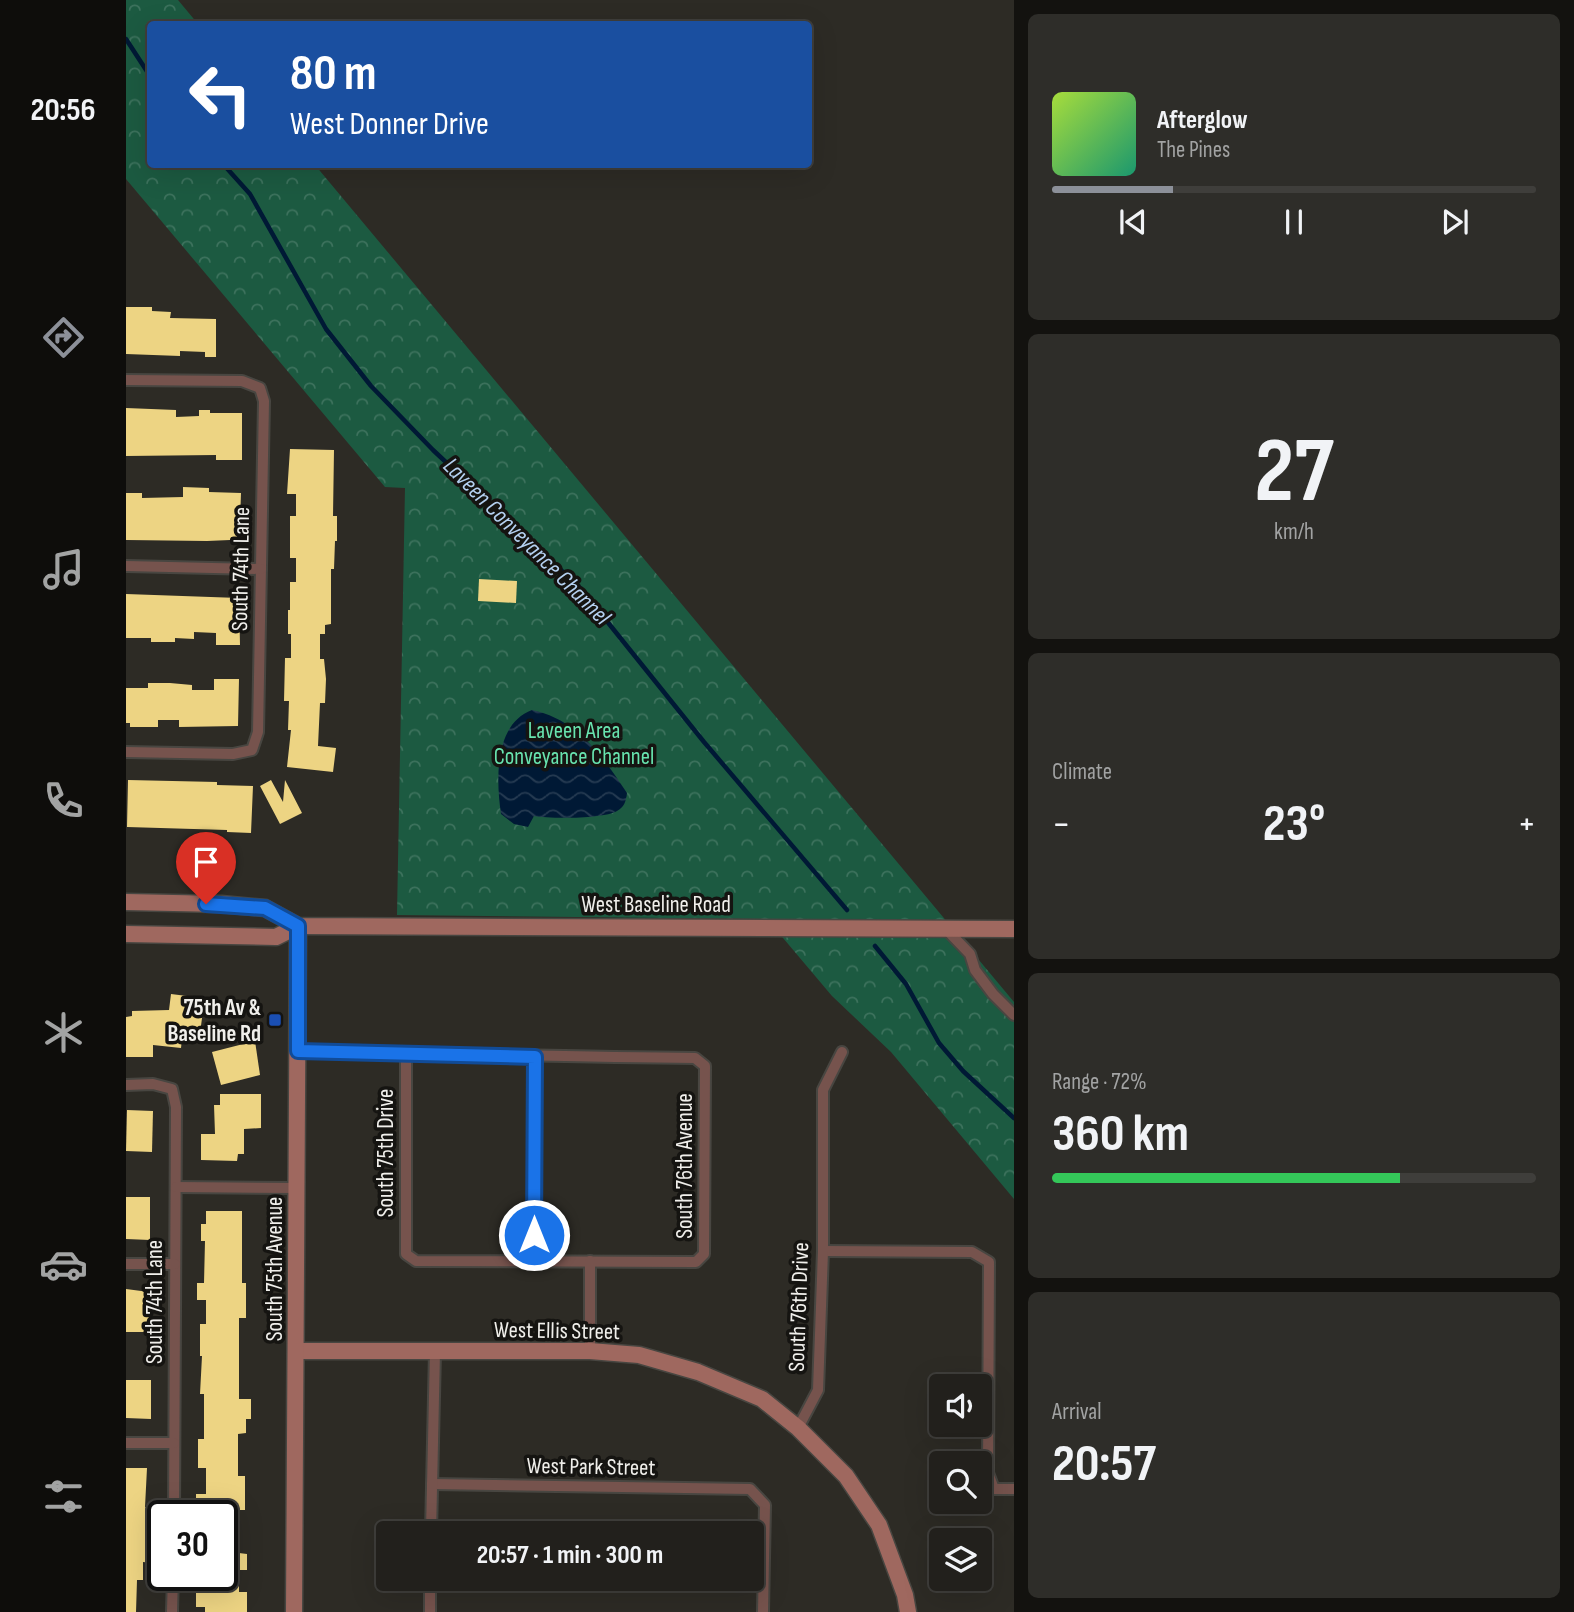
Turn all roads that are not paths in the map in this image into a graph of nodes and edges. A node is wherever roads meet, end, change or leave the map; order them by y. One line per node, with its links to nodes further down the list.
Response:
1 (126, 380): 3 (street, South 74th Lane)
2 (126, 566): 3 (street)
3 (261, 569): 4 (street, South 74th Lane)
4 (126, 752)
5 (126, 902): 6 (main road, West Baseline Road)
6 (298, 926): 7 (main road, West Baseline Road); 9 (main road, West Baseline Road); 11 (main road, South 75th Avenue)
7 (945, 928): 8 (main road, West Baseline Road); 10 (street)
8 (1014, 929)
9 (126, 933)
10 (1014, 1014)
11 (298, 1051): 13 (street); 17 (main road, South 75th Avenue)
12 (842, 1052): 18 (street, South 76th Drive)
13 (406, 1053): 14 (street); 19 (street, South 75th Drive)
14 (535, 1057): 19 (street); 20 (street, South 76th Avenue)
15 (126, 1084): 16 (street, South 74th Lane)
16 (176, 1187): 17 (street); 22 (street, South 74th Lane)
17 (297, 1188): 23 (main road, South 75th Avenue)
18 (823, 1251): 26 (street, South 76th Drive); 30 (street)
19 (534, 1260): 20 (street)
20 (590, 1261): 25 (street)
21 (126, 1264): 22 (street)
22 (175, 1264): 28 (street, South 74th Lane)
23 (297, 1351): 24 (main road, West Ellis Street); 36 (main road, South 75th Avenue)
24 (435, 1351): 25 (main road, West Ellis Street); 29 (street)
25 (590, 1351): 26 (main road, West Ellis Street)
26 (798, 1428): 39 (main road)
27 (126, 1443): 28 (street)
28 (174, 1443): 31 (street, South 74th Lane)
29 (432, 1484): 32 (street); 38 (street, West Park Street)
30 (1014, 1489)
31 (174, 1500)
32 (431, 1521)
33 (173, 1591): 35 (street)
34 (430, 1591): 37 (street)
35 (172, 1612)
36 (294, 1612)
37 (430, 1612)
38 (764, 1612)
39 (908, 1612)

